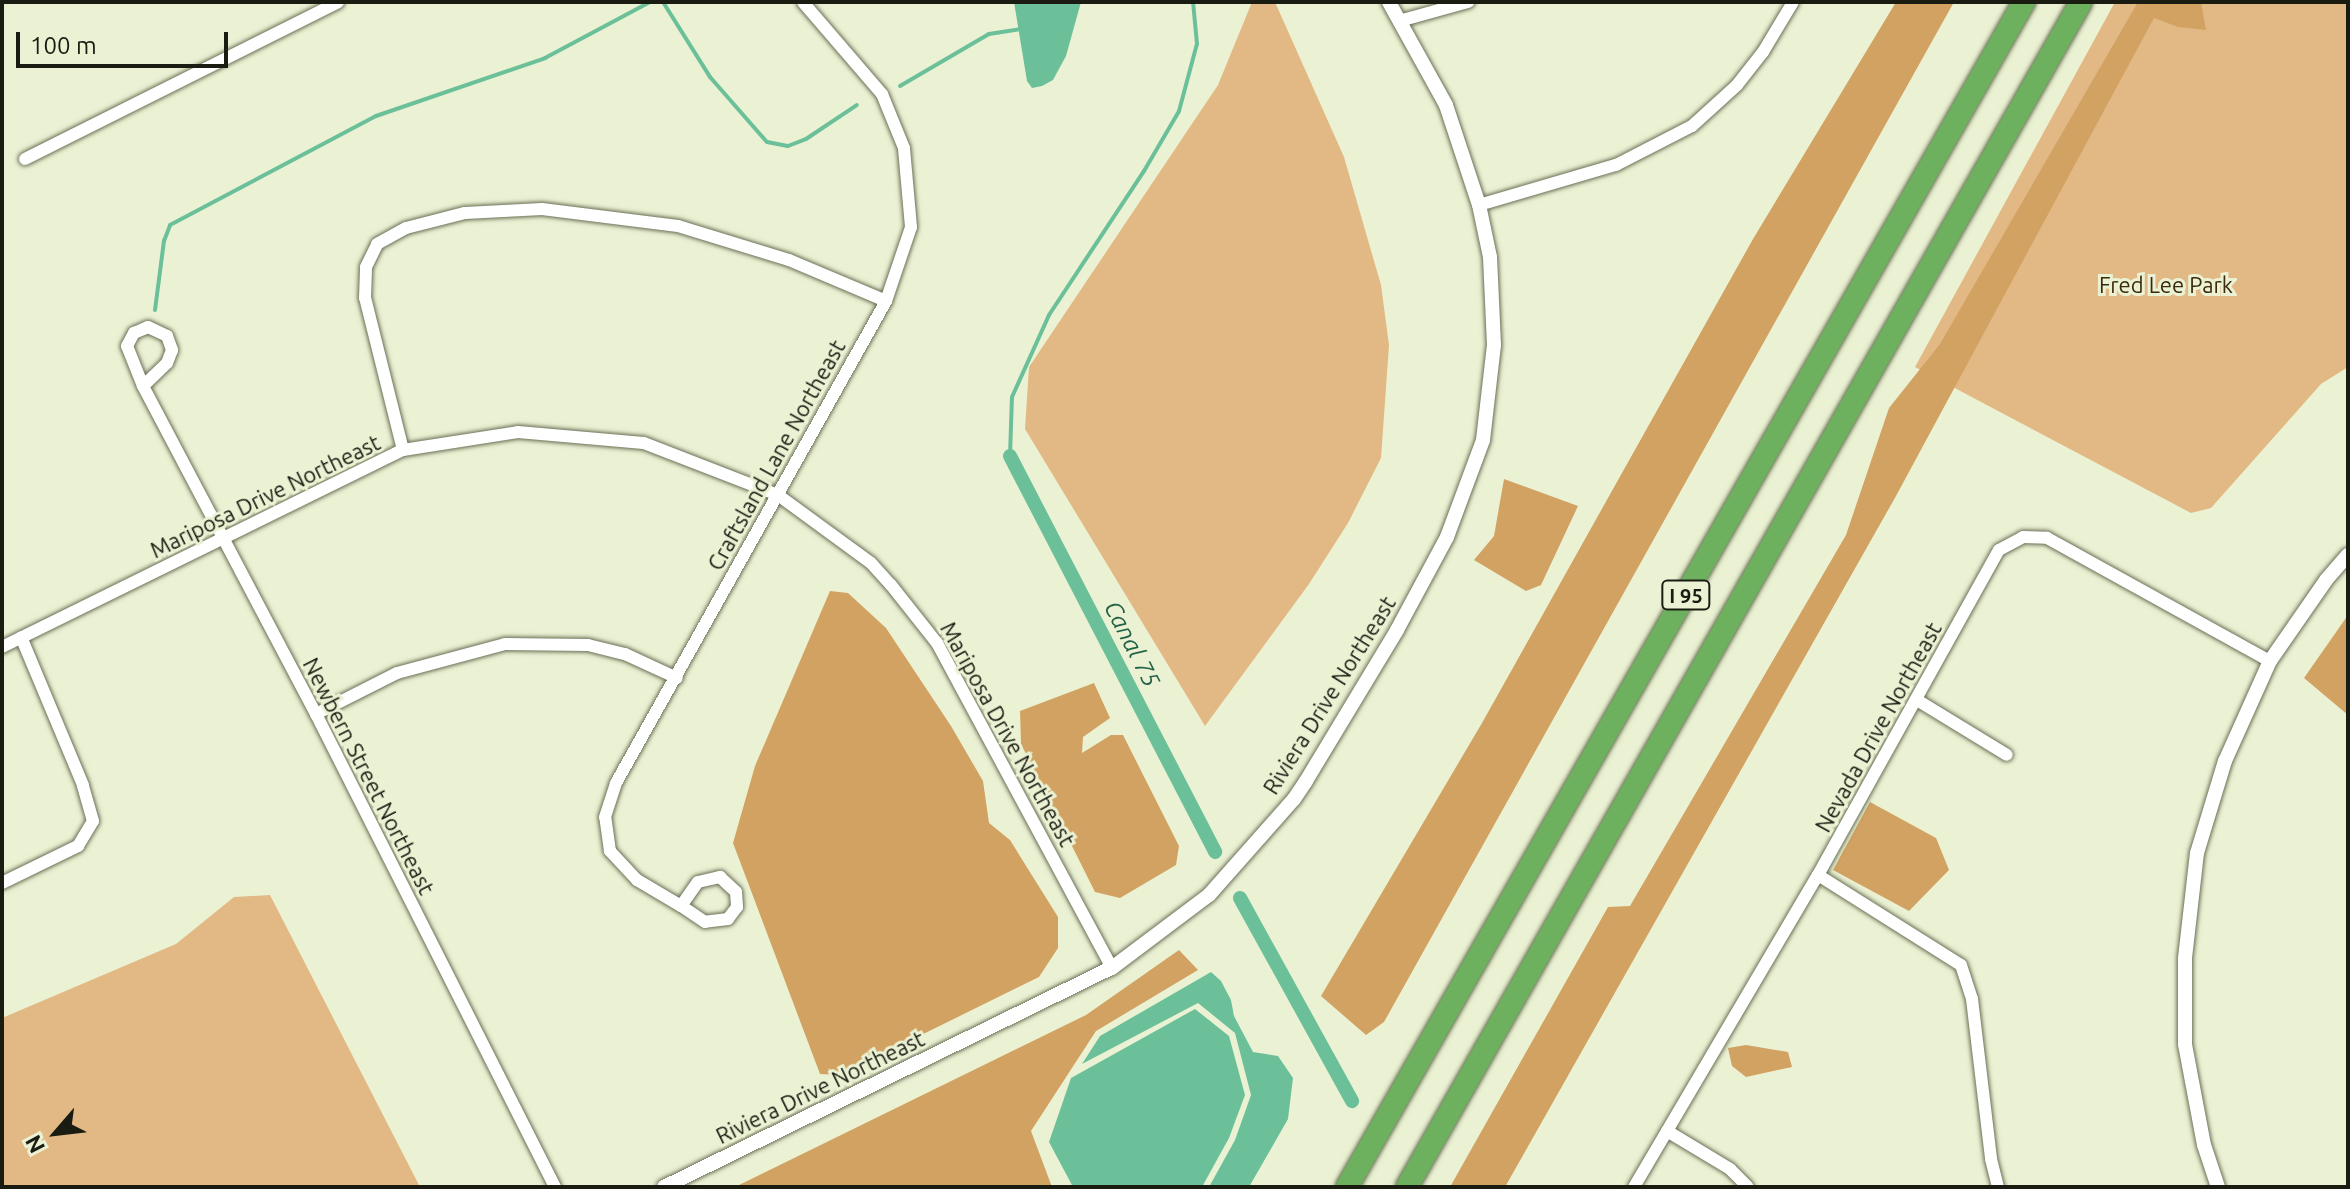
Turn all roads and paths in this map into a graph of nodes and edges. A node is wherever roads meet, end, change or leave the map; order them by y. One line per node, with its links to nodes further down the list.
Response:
1 (338, 2): 9 (street)
2 (803, 2): 11 (street, Craftsland Lane Northeast)
3 (1389, 2): 8 (street, Riviera Drive Northeast)
4 (1468, 2): 8 (street)
5 (1793, 2): 10 (street)
6 (2024, 2): 31 (highway, I 95)
7 (2081, 2): 32 (highway, I 95)
8 (1399, 21): 10 (street, Riviera Drive Northeast)
9 (25, 159)
10 (1479, 205): 27 (street, Riviera Drive Northeast)
11 (886, 301): 13 (street); 14 (street, Craftsland Lane Northeast)
12 (143, 386): 12 (street, Newbern Street Northeast); 15 (street, Newbern Street Northeast)
13 (403, 450): 14 (street, Mariposa Drive Northeast); 15 (street, Mariposa Drive Northeast)
14 (778, 495): 20 (street, Craftsland Lane Northeast); 27 (street, Mariposa Drive Northeast)
15 (224, 539): 17 (street, Mariposa Drive Northeast); 22 (street, Newbern Street Northeast)
16 (2348, 555): 19 (street)
17 (21, 637): 18 (street, Mariposa Drive Northeast); 25 (street)
18 (2, 647)
19 (2270, 661): 21 (street, Nevada Drive Northeast); 36 (street)
20 (677, 678): 22 (street); 26 (street, Craftsland Lane Northeast)
21 (1917, 700): 23 (street); 24 (street, Nevada Drive Northeast)
22 (316, 714): 29 (street, Newbern Street Northeast)
23 (2007, 755)
24 (1818, 875): 28 (street, Nevada Drive Northeast); 35 (street)
25 (2, 883)
26 (681, 906): 26 (street, Craftsland Lane Northeast)
27 (1112, 968): 30 (street, Riviera Drive Northeast)
28 (1667, 1131): 33 (street, Nevada Drive Northeast); 34 (street)
29 (555, 1187)
30 (664, 1187)
31 (1347, 1187)
32 (1407, 1187)
33 (1634, 1187)
34 (1748, 1187)
35 (1998, 1187)
36 (2218, 1187)

